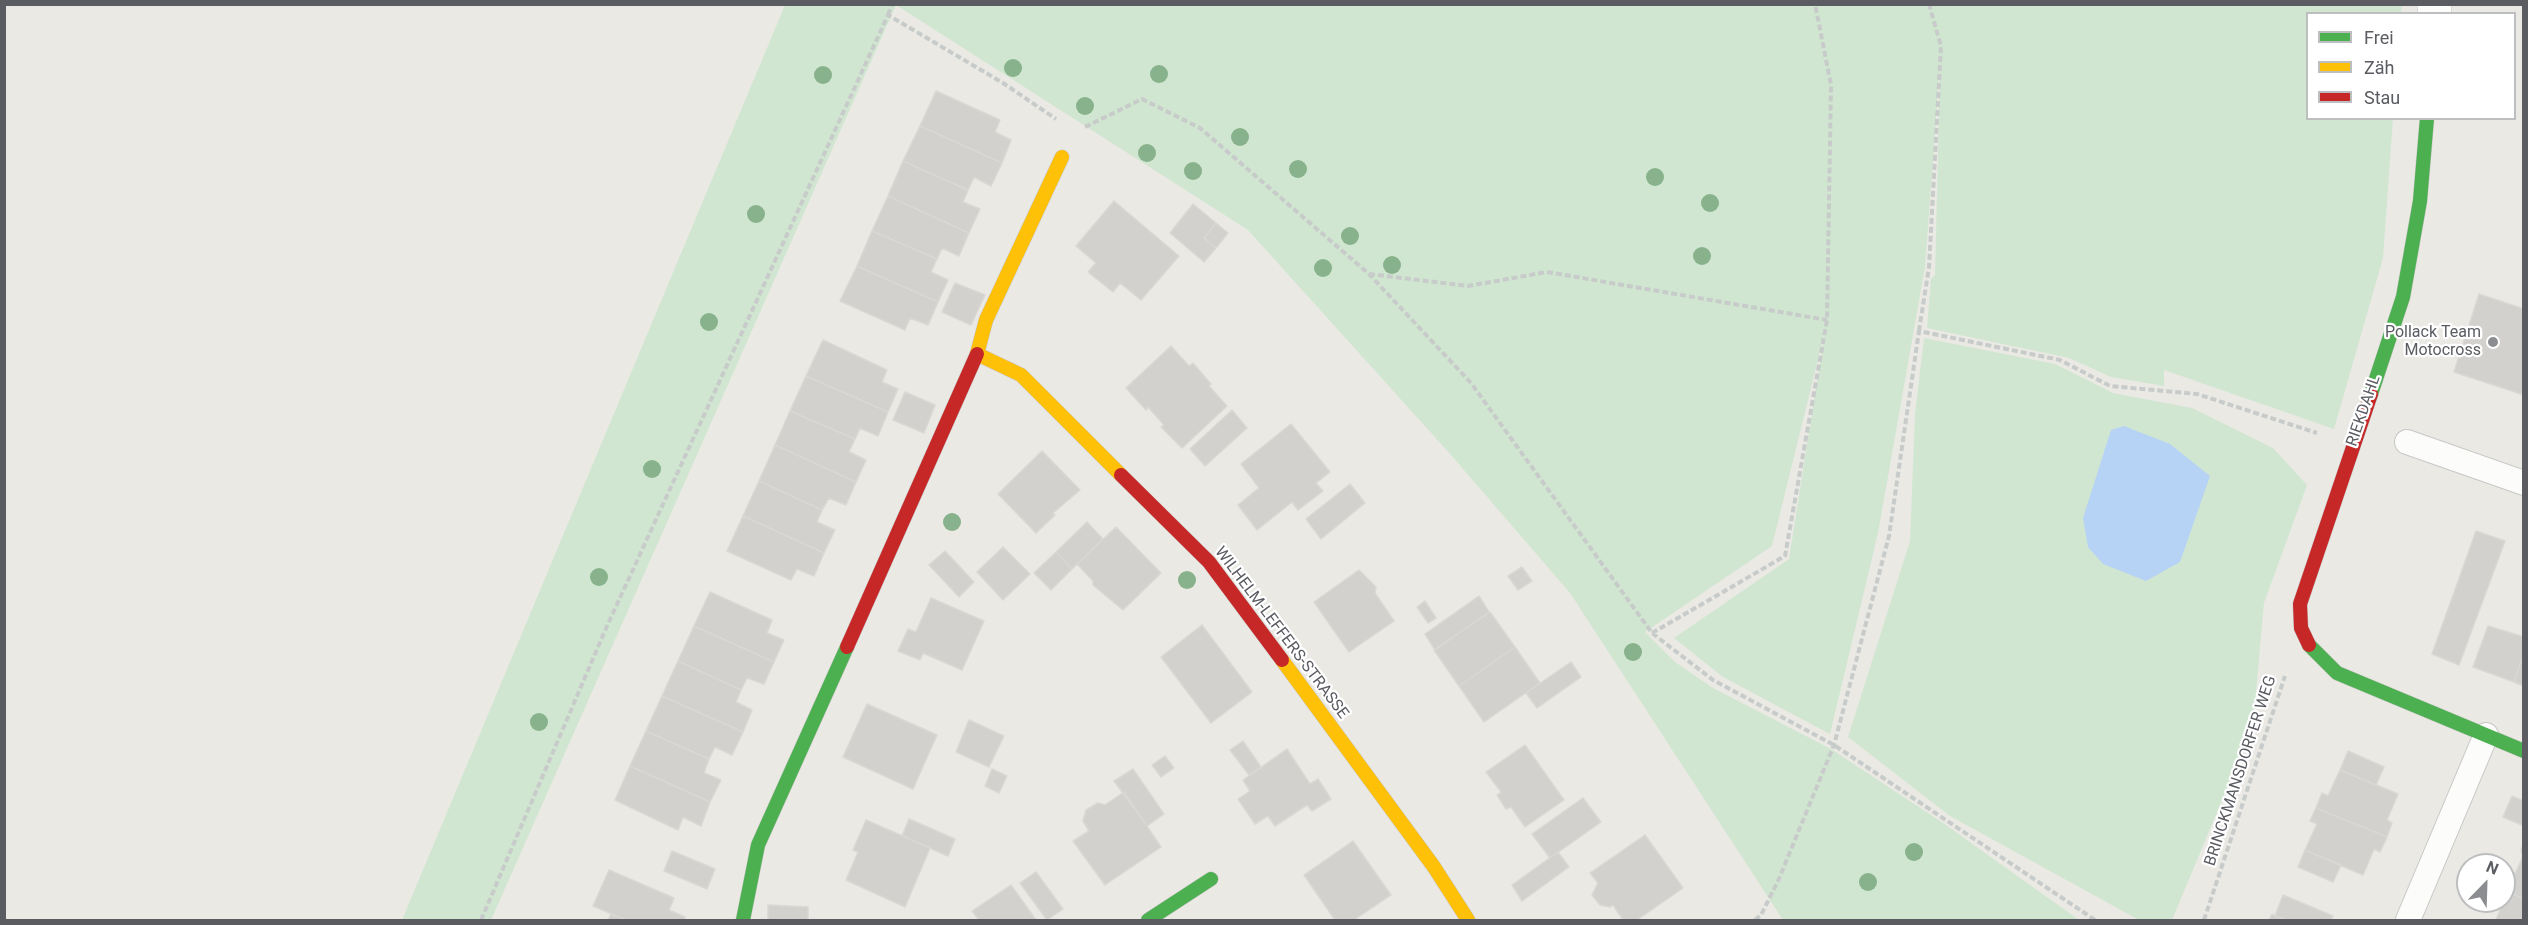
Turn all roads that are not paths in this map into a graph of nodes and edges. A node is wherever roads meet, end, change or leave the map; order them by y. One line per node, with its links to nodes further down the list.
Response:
1 (2427, 120): 6 (street, RIEKDAHL)
2 (1062, 157): 3 (street)
3 (977, 354): 9 (street); 11 (street, WILHELM-LEFFERS-STRASSE)
4 (2407, 442): 5 (lane)
5 (2523, 483)
6 (2486, 735): 7 (street); 12 (lane)
7 (2523, 751)
8 (1211, 879): 10 (street)
9 (743, 921)
10 (1148, 921)
11 (1468, 921)
12 (2408, 921)

